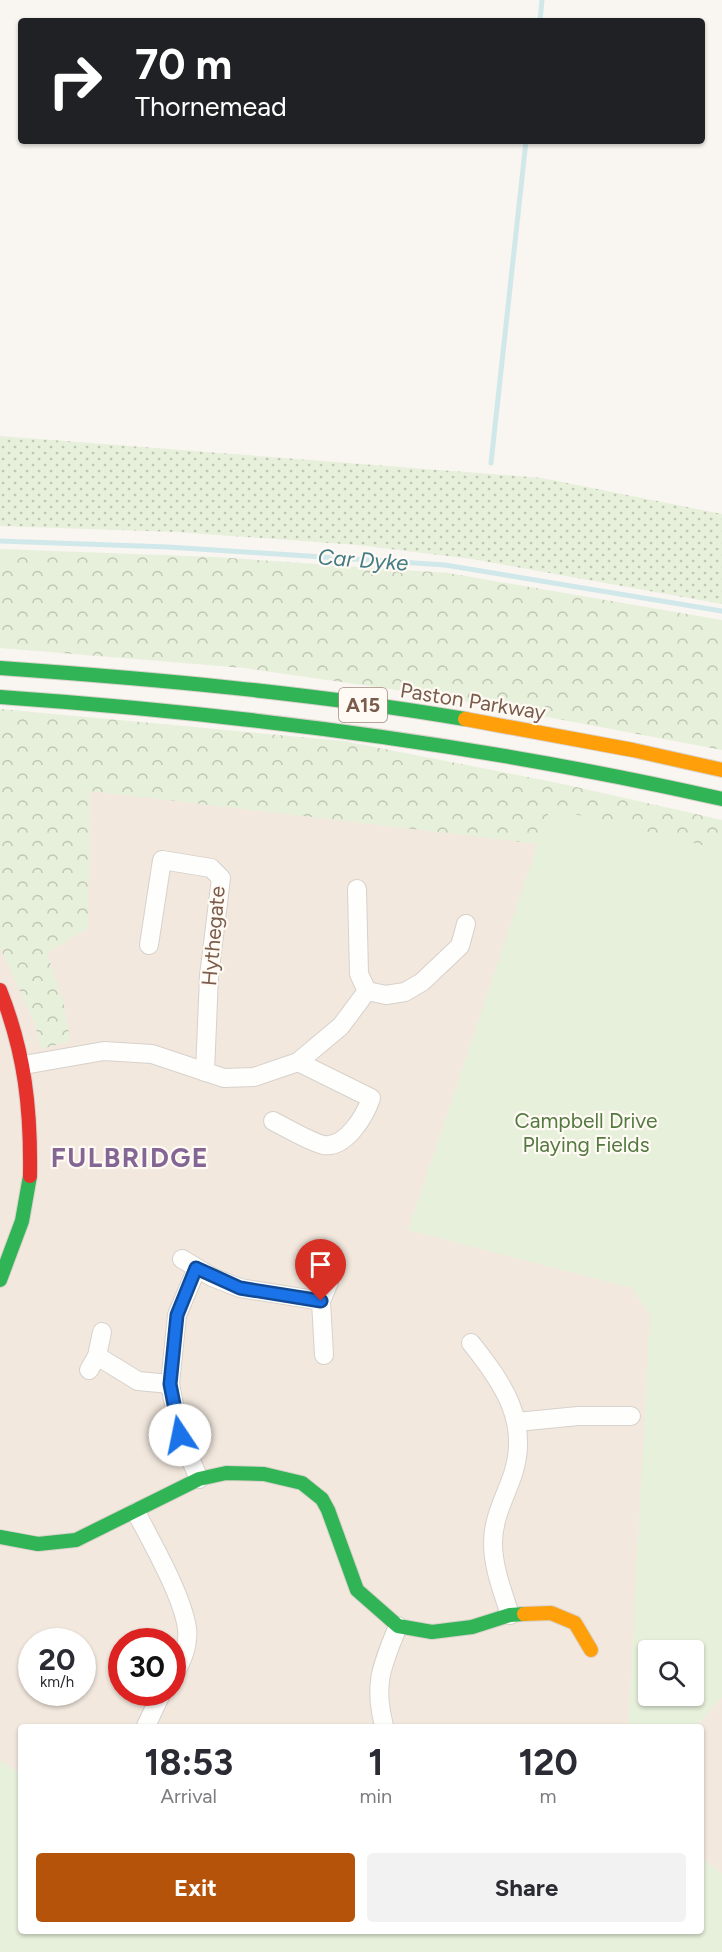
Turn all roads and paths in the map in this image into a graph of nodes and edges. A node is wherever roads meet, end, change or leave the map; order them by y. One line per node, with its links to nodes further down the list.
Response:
1 (0, 668): 3 (main road, Paston Parkway / A15)
2 (0, 697): 4 (main road, A15)
3 (722, 770)
4 (722, 799)
5 (357, 889): 9 (street)
6 (466, 924): 9 (street)
7 (149, 945): 12 (street, Hythegate)
8 (0, 990): 11 (main road)
9 (367, 991): 10 (street)
10 (298, 1062): 12 (street); 13 (street)
11 (24, 1065): 12 (street); 14 (main road)
12 (205, 1072)
13 (273, 1121)
14 (0, 1280)
15 (329, 1282): 16 (street)
16 (321, 1301): 19 (street); 20 (street)
17 (102, 1332): 20 (street)
18 (471, 1343): 22 (street)
19 (324, 1355)
20 (170, 1384): 23 (street)
21 (631, 1416): 22 (street)
22 (517, 1422): 26 (street)
23 (199, 1479): 24 (main road); 27 (main road)
24 (136, 1512): 25 (main road); 28 (street)
25 (0, 1537)
26 (510, 1615): 27 (main road); 29 (main road)
27 (398, 1626): 32 (street)
28 (186, 1646)
29 (591, 1650)
30 (156, 1706): 31 (street)
31 (148, 1724)
32 (384, 1724)

